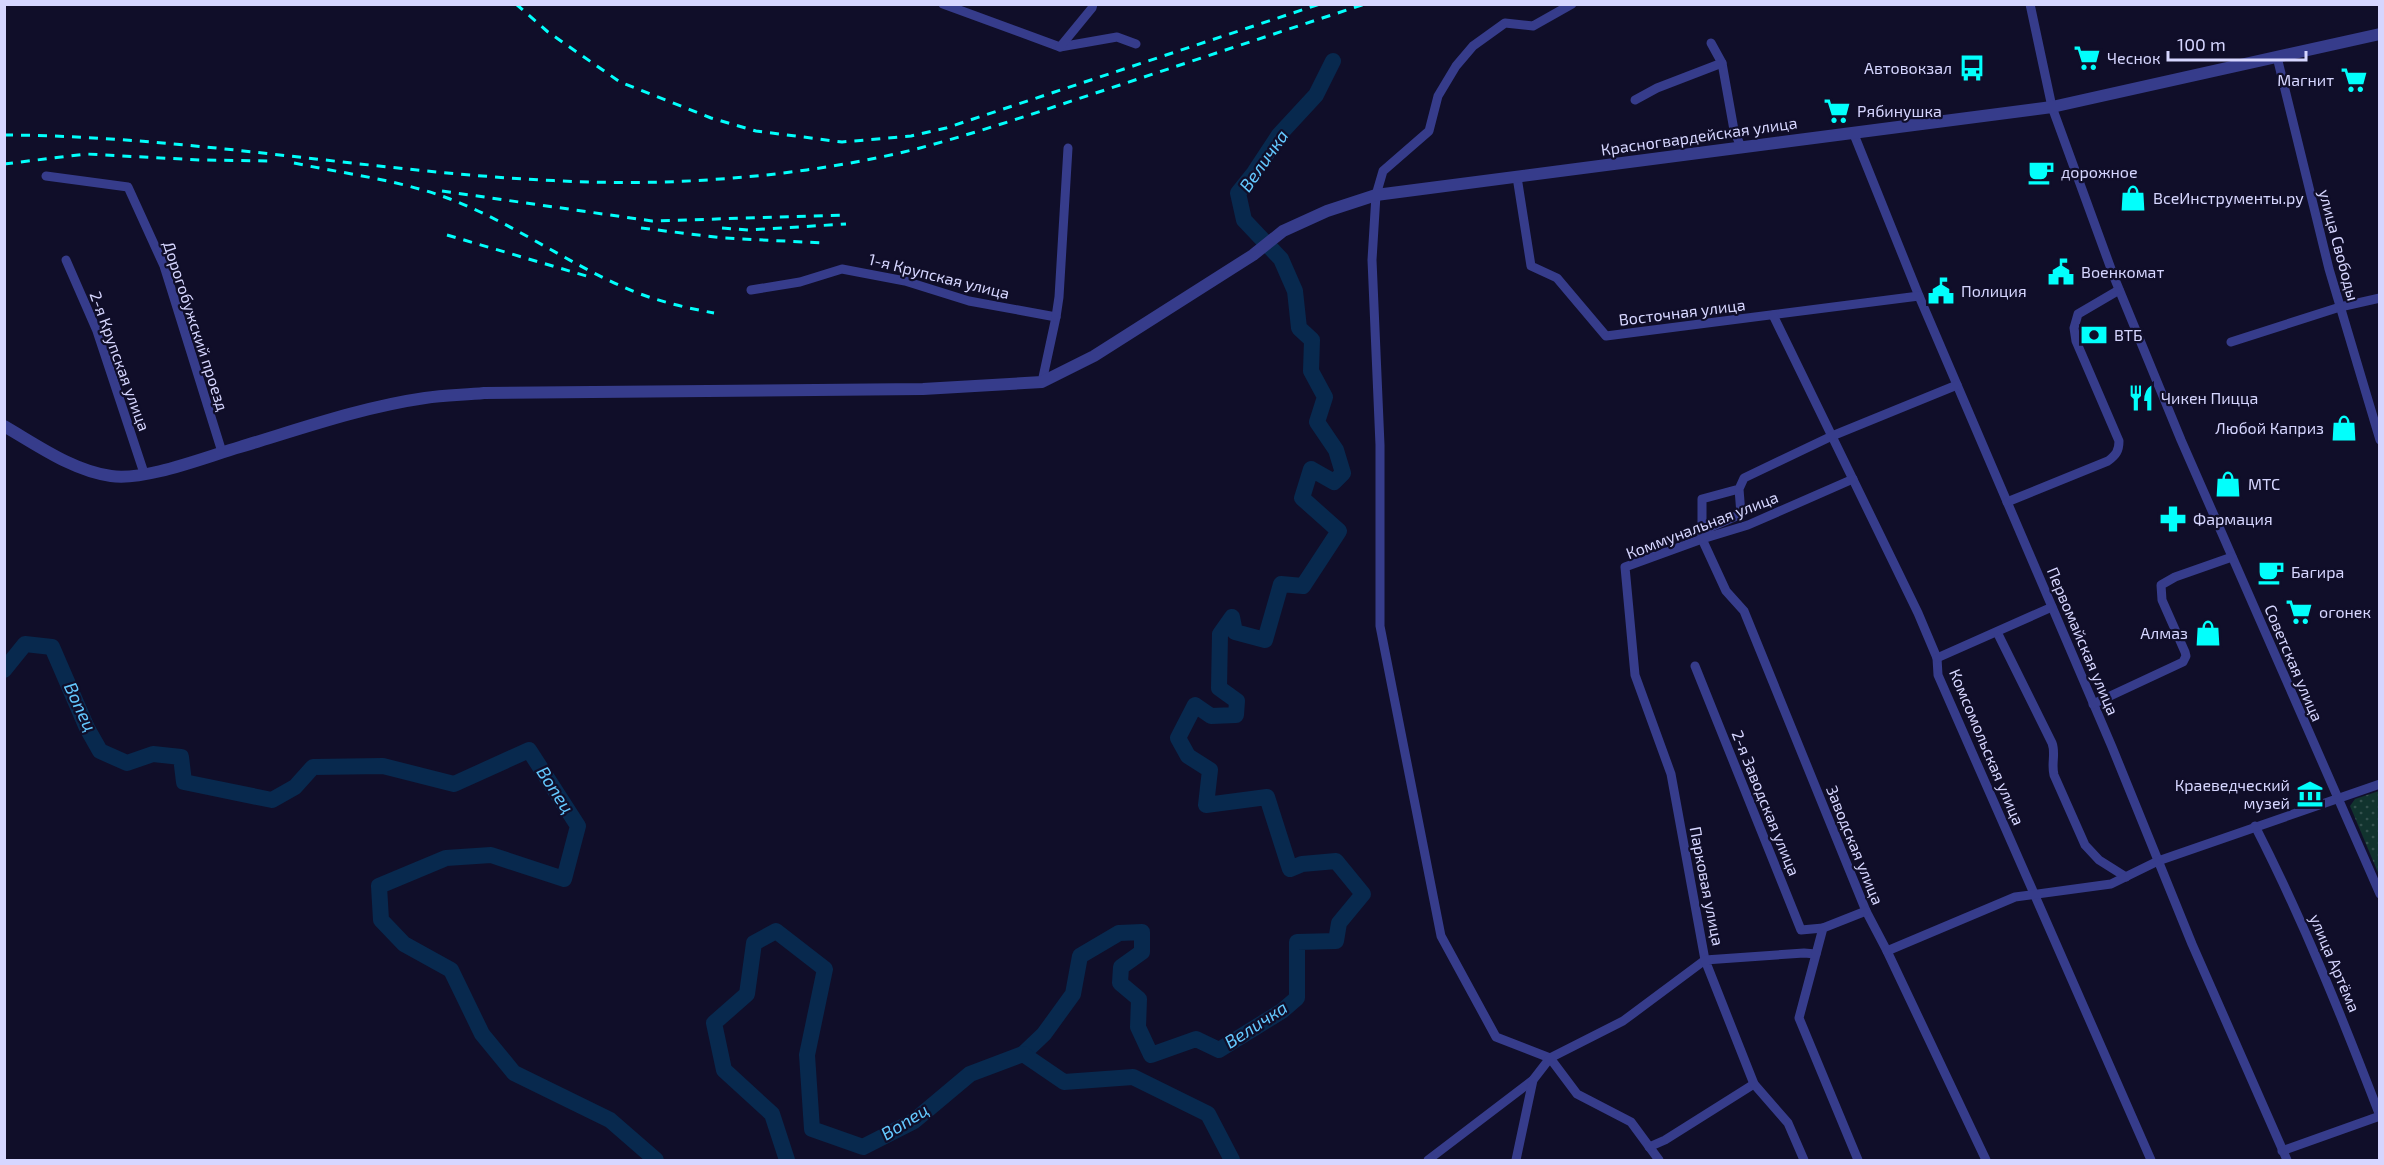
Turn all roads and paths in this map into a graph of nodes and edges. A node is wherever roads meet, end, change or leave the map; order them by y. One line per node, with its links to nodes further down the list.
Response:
1 (943, 4): 8 (street)
2 (1092, 4): 8 (street)
3 (1572, 4): 18 (street)
4 (2030, 4): 12 (street, Советская улица)
5 (2379, 34): 9 (street, Красногвардейская улица)
6 (1711, 43): 10 (street)
7 (1136, 44): 8 (street)
8 (1059, 47)
9 (2277, 57): 12 (street, Красногвардейская улица); 24 (street, улица Свободы)
10 (1722, 63): 11 (street); 14 (street)
11 (1635, 100)
12 (2052, 107): 13 (street, Красногвардейская улица); 21 (street, Советская улица)
13 (1853, 132): 14 (street, Красногвардейская улица); 22 (street, Первомайская улица)
14 (1741, 147): 17 (street, Красногвардейская улица)
15 (1068, 148): 26 (street)
16 (46, 176): 33 (street, Дорогобужский проезд)
17 (1517, 177): 18 (street, Красногвардейская улица); 25 (street, Восточная улица)
18 (1376, 195): 28 (street, Красногвардейская улица); 58 (street)
19 (66, 260): 34 (street, 2-я Крупская улица)
20 (751, 290): 26 (street, 1-я Крупская улица)
21 (2119, 290): 37 (street); 39 (street, Советская улица)
22 (1919, 296): 25 (street, Восточная улица); 29 (street, Первомайская улица)
23 (2379, 298): 24 (street)
24 (2340, 307): 27 (street); 32 (street, улица Свободы)
25 (1773, 315): 31 (street, Комсомольская улица)
26 (1056, 317): 28 (street)
27 (2231, 342)
28 (1042, 382): 33 (street)
29 (1957, 385): 31 (street); 37 (street, Первомайская улица)
30 (4, 426): 34 (street)
31 (1832, 436): 35 (street, Комсомольская улица); 36 (street)
32 (2379, 440)
33 (222, 452): 34 (street)
34 (144, 473)
35 (1853, 479): 38 (street, Коммунальная улица); 42 (street, Комсомольская улица)
36 (1739, 489): 38 (street); 38 (street)
37 (2007, 502): 40 (street, Первомайская улица)
38 (1702, 539): 44 (street, Коммунальная улица); 53 (street, Заводская улица)
39 (2232, 557): 45 (street); 47 (street, Советская улица)
40 (2052, 607): 41 (street); 45 (street, Первомайская улица)
41 (1997, 632): 42 (street); 50 (street)
42 (1937, 658): 52 (street, Комсомольская улица)
43 (1695, 666): 54 (street, 2-я Заводская улица)
44 (1635, 675): 57 (street, Парковая улица)
45 (2093, 704): 49 (street, Первомайская улица)
46 (2379, 784): 47 (street)
47 (2336, 797): 48 (street); 51 (street, Советская улица)
48 (2255, 826): 49 (street); 61 (street, улица Артёма)
49 (2158, 861): 50 (street); 63 (street, Первомайская улица)
50 (2127, 877): 52 (street)
51 (2379, 894)
52 (2035, 896): 55 (street); 70 (street, Комсомольская улица)
53 (1866, 911): 54 (street); 55 (street, Заводская улица)
54 (1823, 928): 56 (street)
55 (1887, 951): 69 (street, Заводская улица)
56 (1816, 954): 57 (street); 68 (street)
57 (1705, 960): 58 (street, Парковая улица); 60 (street)
58 (1550, 1058): 59 (street, Парковая улица); 62 (street)
59 (1533, 1080): 64 (street); 65 (street, Парковая улица)
60 (1754, 1084): 62 (street); 67 (street)
61 (2379, 1116): 63 (street, улица Артёма)
62 (1649, 1147): 66 (street)
63 (2282, 1151): 71 (street, Первомайская улица)
64 (1428, 1161)
65 (1516, 1161)
66 (1659, 1161)
67 (1804, 1161)
68 (1858, 1161)
69 (1986, 1161)
70 (2151, 1161)
71 (2287, 1161)

